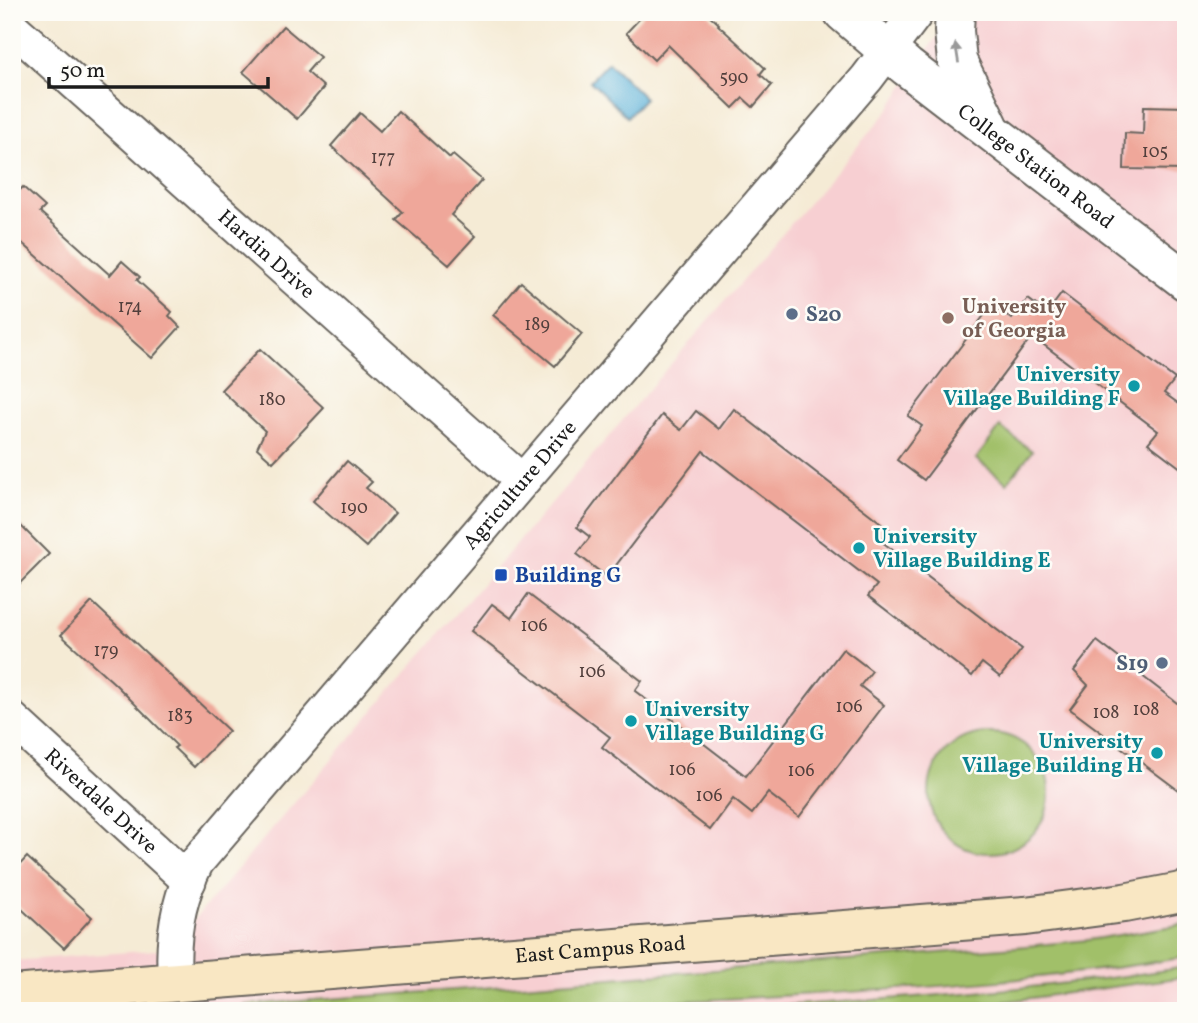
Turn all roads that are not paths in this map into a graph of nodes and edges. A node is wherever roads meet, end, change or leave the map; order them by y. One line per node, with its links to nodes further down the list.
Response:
1 (843, 12): 5 (street, College Station Road)
2 (917, 12): 5 (street, Agriculture Drive)
3 (955, 12): 6 (street, one-way to 3)
4 (12, 27): 8 (street, Hardin Drive)
5 (887, 51): 6 (street, College Station Road); 8 (street, Agriculture Drive)
6 (993, 134): 7 (street, College Station Road)
7 (1186, 281)
8 (522, 481): 10 (street, Agriculture Drive)
9 (12, 719): 10 (street, Riverdale Drive)
10 (189, 881): 12 (street, Agriculture Drive)
11 (1186, 891): 12 (main road, East Campus Road)
12 (175, 982): 13 (main road, East Campus Road)
13 (12, 995)

